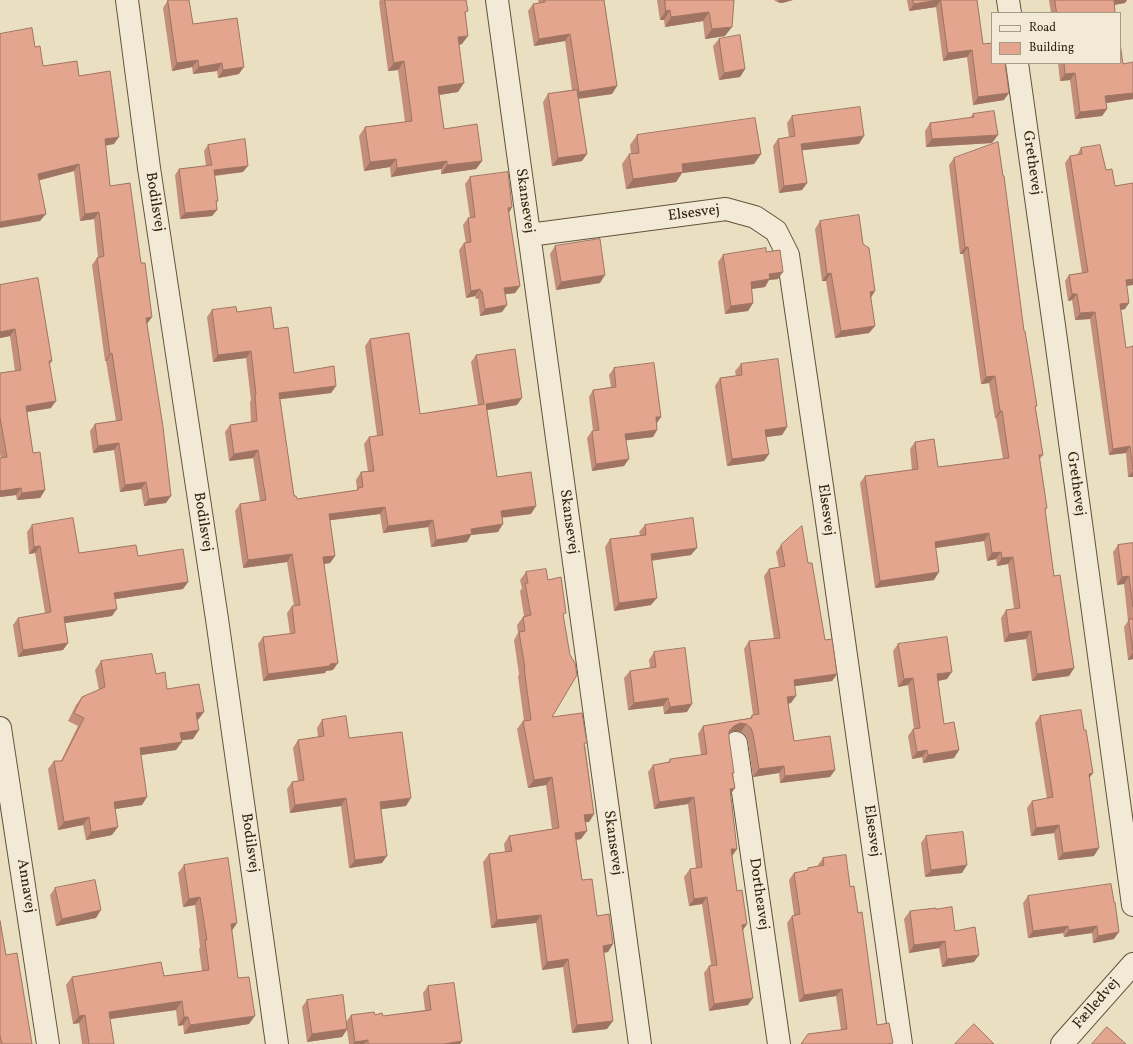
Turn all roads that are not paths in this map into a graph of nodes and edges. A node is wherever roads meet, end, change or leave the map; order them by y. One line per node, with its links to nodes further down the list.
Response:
1 (127, 0): 13 (street, Bodilsvej)
2 (497, 0): 6 (street, Skansevej)
3 (1008, 0): 4 (street)
4 (1010, 12)
5 (1017, 64): 10 (street, Grethevej)
6 (529, 235): 14 (street, Skansevej); 16 (street, Elsesvej)
7 (0, 728): 9 (street, Annavej)
8 (736, 743): 15 (street, Dortheavej)
9 (10, 851): 12 (street, Annavej)
10 (1133, 905)
11 (1129, 974): 17 (street, Fælledvej)
12 (48, 1044)
13 (278, 1044)
14 (640, 1044)
15 (779, 1044)
16 (901, 1044)
17 (1062, 1044)

